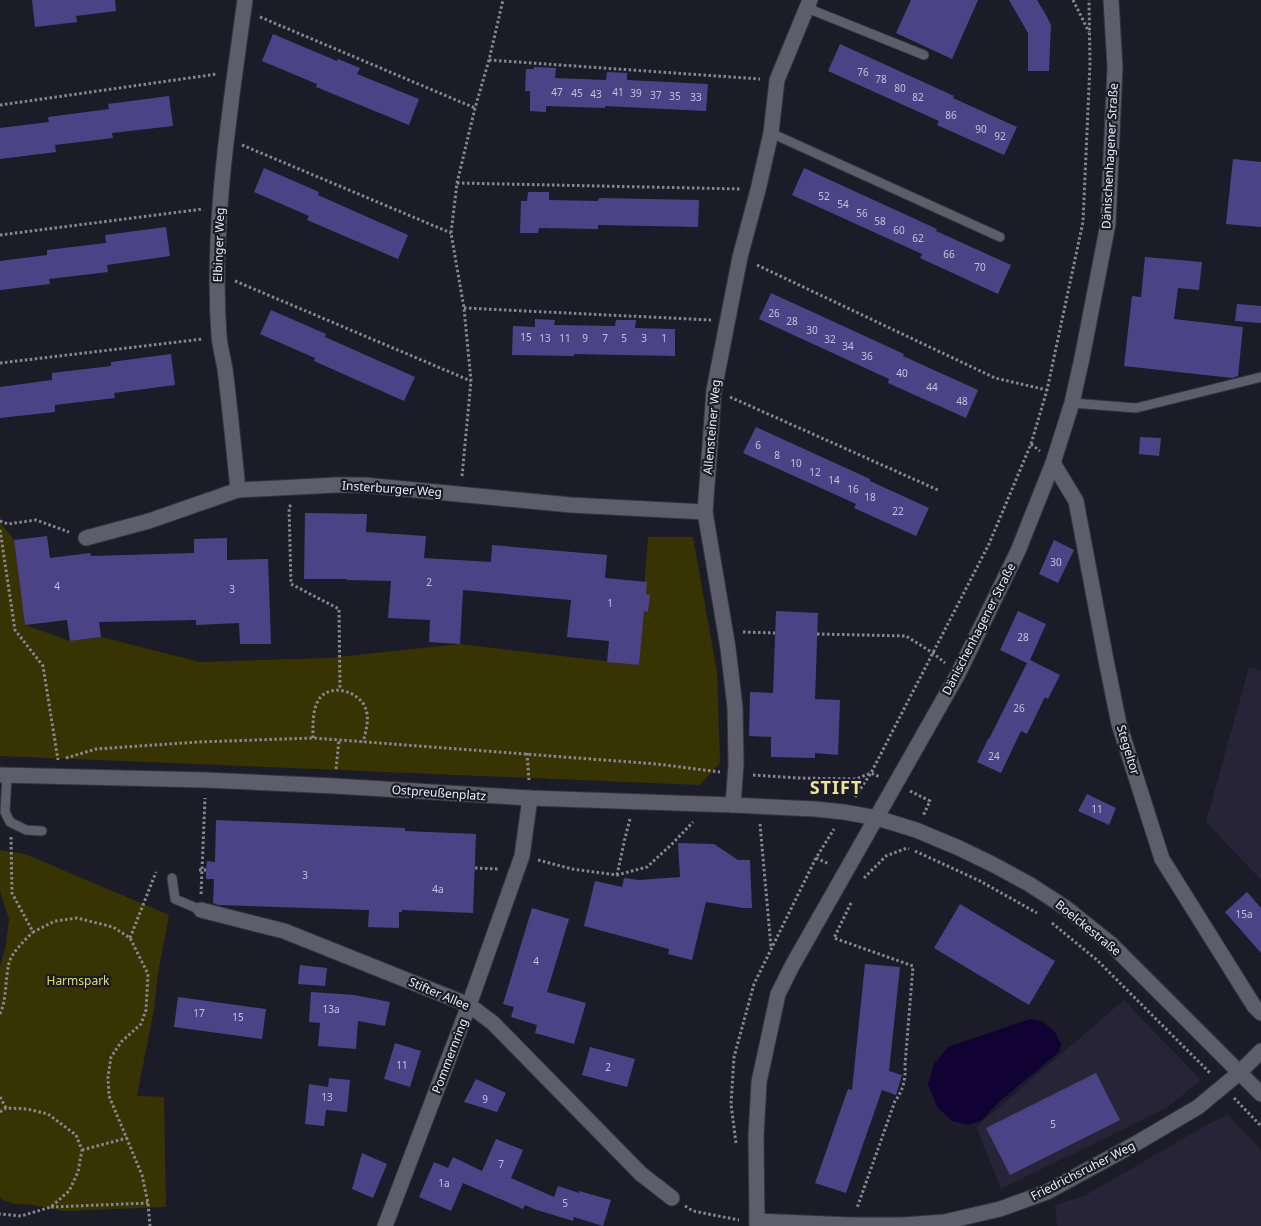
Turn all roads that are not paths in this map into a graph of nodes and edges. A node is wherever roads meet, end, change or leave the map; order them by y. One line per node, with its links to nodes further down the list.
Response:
1 (1111, 0): 8 (street, Dänischenhagener Straße)
2 (808, 4): 4 (lane); 5 (street, Allensteiner Weg)
3 (244, 5): 10 (street, Elbinger Weg)
4 (924, 56)
5 (771, 133): 6 (lane); 11 (street, Allensteiner Weg)
6 (1000, 237)
7 (1261, 377): 8 (lane)
8 (1072, 403): 9 (street, Dänischenhagener Straße)
9 (1053, 463): 16 (street, Dänischenhagener Straße); 21 (street, Stegeltor)
10 (238, 490): 11 (street, Insterburger Weg); 12 (street, Insterburger Weg)
11 (705, 512): 15 (street, Allensteiner Weg)
12 (86, 538)
13 (3, 775): 14 (street, Ostpreußenplatz); 17 (lane)
14 (530, 798): 15 (street, Ostpreußenplatz); 20 (street, Pommernring)
15 (733, 805): 16 (street, Ostpreußenplatz)
16 (877, 818): 23 (street, Boelckestraße); 26 (street, Dänischenhagener Straße)
17 (42, 831)
18 (172, 878): 19 (lane)
19 (201, 910): 20 (street, Stifter Allee)
20 (469, 1005): 25 (street, Stifter Allee); 28 (street, Pommernring)
21 (1258, 1010)
22 (1261, 1051): 23 (street, Friedrichsruher Weg)
23 (1239, 1073): 24 (street, Boelckestraße); 27 (street, Friedrichsruher Weg)
24 (1261, 1094)
25 (672, 1198)
26 (757, 1224): 27 (street, Friedrichsruher Weg)
27 (851, 1225)
28 (385, 1226)

